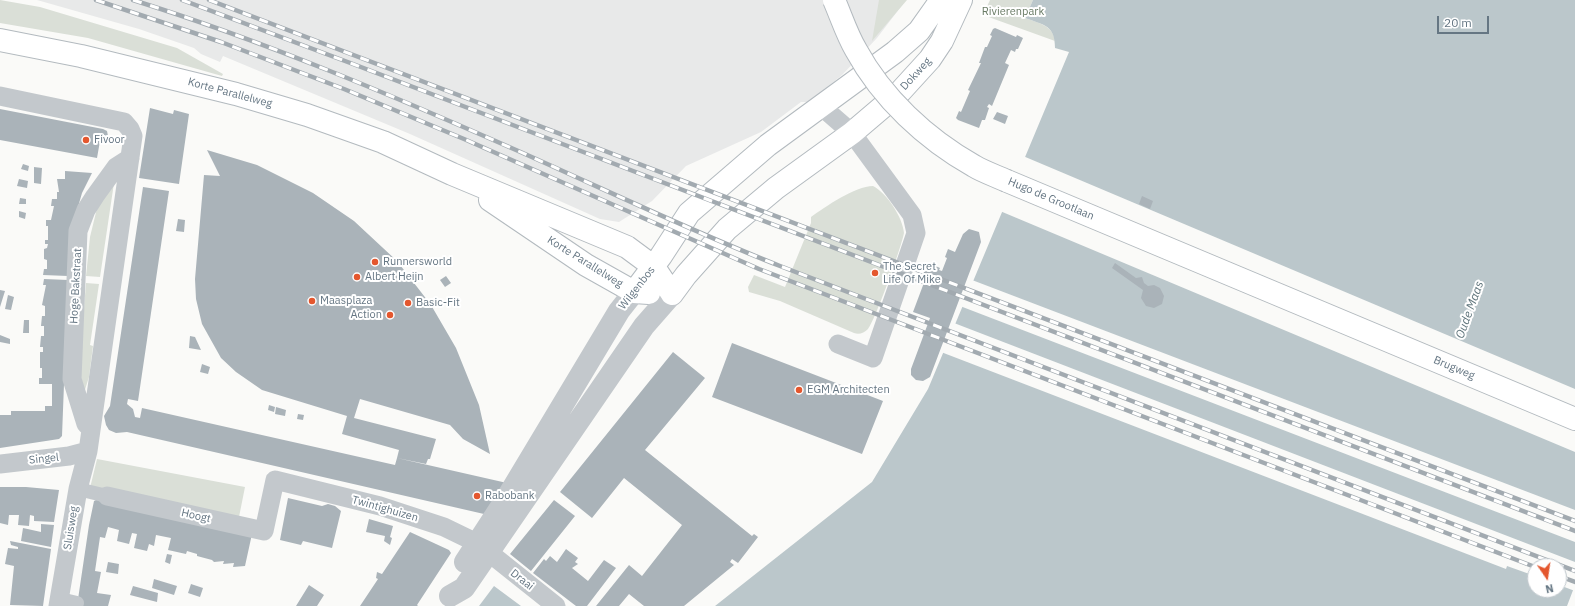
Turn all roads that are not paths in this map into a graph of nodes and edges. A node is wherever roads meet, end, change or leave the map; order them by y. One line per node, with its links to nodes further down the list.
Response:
1 (834, 0): 13 (main road, Hugo de Grootlaan, bridge)
2 (941, 0): 6 (main road)
3 (961, 0): 7 (main road, Dokweg)
4 (0, 40): 9 (main road, Korte Parallelweg)
5 (0, 96): 8 (street)
6 (822, 107): 7 (street); 10 (main road, Wilgenbos)
7 (852, 133): 12 (main road); 14 (street)
8 (130, 158): 16 (street); 16 (street, Hoge Bakstraat)
9 (452, 174): 10 (main road, Korte Parallelweg); 11 (main road, Korte Parallelweg)
10 (654, 267): 11 (main road, Wilgenbos); 12 (main road, Korte Parallelweg)
11 (634, 292): 12 (main road, Korte Parallelweg); 22 (street, Wilgenbos)
12 (672, 294): 22 (street)
13 (1332, 318): 15 (main road, Brugweg)
14 (838, 344)
15 (1575, 419)
16 (91, 428): 17 (street)
17 (88, 451): 18 (street, Singel); 20 (street, Sluisweg)
18 (0, 464)
19 (275, 480): 21 (street, Hoogt); 22 (street, Twintighuizen)
20 (78, 489): 21 (street, Hoogt); 24 (street, Sluisweg)
21 (107, 496)
22 (483, 548): 23 (street); 25 (street, Draai)
23 (447, 601)
24 (65, 603)
25 (556, 606)

